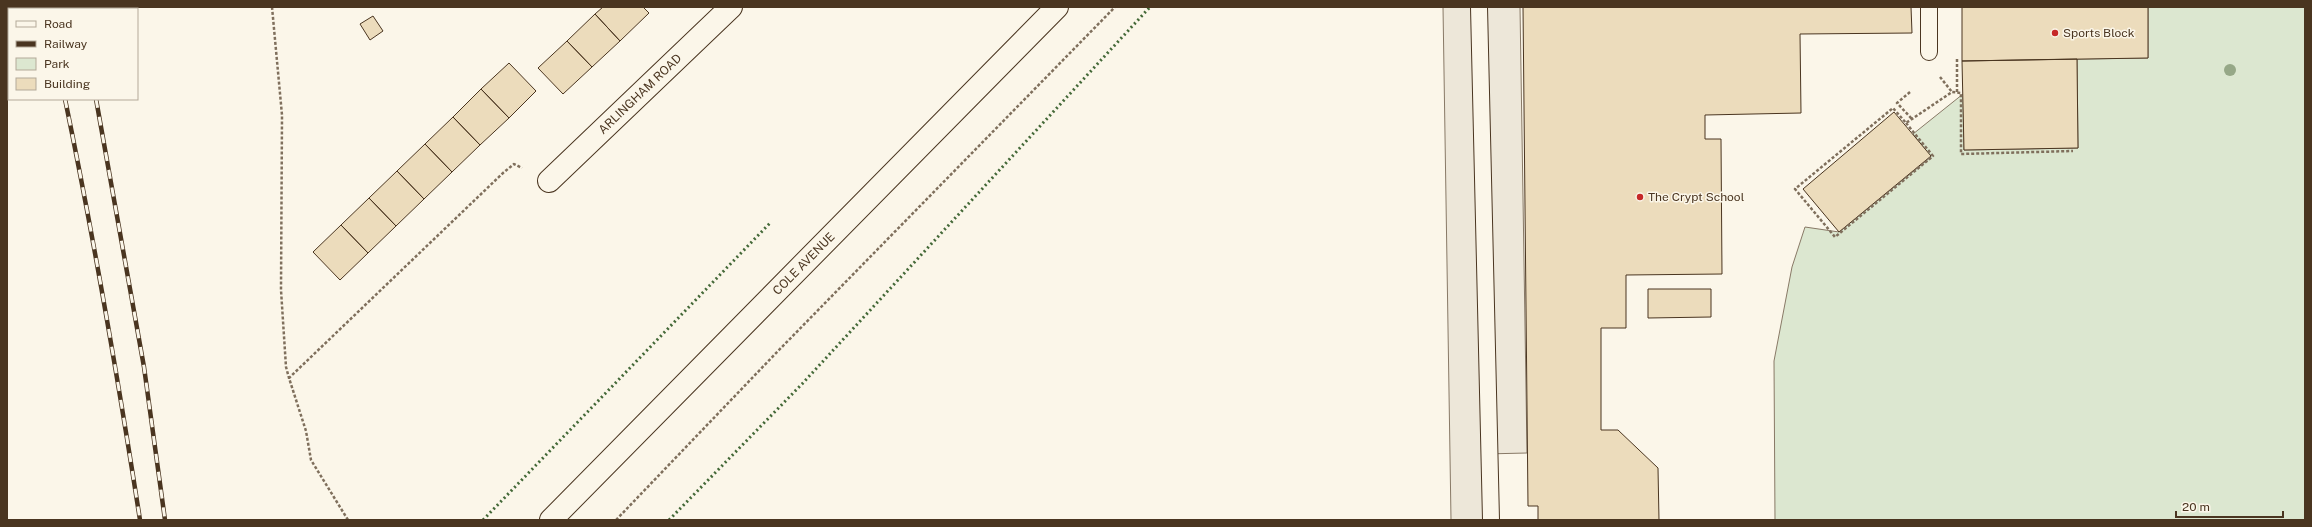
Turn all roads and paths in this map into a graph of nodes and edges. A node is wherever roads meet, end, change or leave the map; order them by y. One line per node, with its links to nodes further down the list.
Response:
1 (272, 7): 13 (path)
2 (731, 7): 12 (main road, ARLINGHAM ROAD)
3 (1057, 7): 15 (main road, COLE AVENUE)
4 (1115, 7): 16 (path)
5 (1479, 7): 17 (lane)
6 (1929, 7): 7 (lane)
7 (1928, 52)
8 (1910, 92): 9 (path)
9 (1912, 119): 10 (path); 11 (path)
10 (1906, 123): 10 (path)
11 (2073, 151)
12 (549, 181): 13 (path)
13 (289, 378): 14 (path)
14 (348, 520)
15 (551, 520)
16 (616, 520)
17 (1491, 520)

